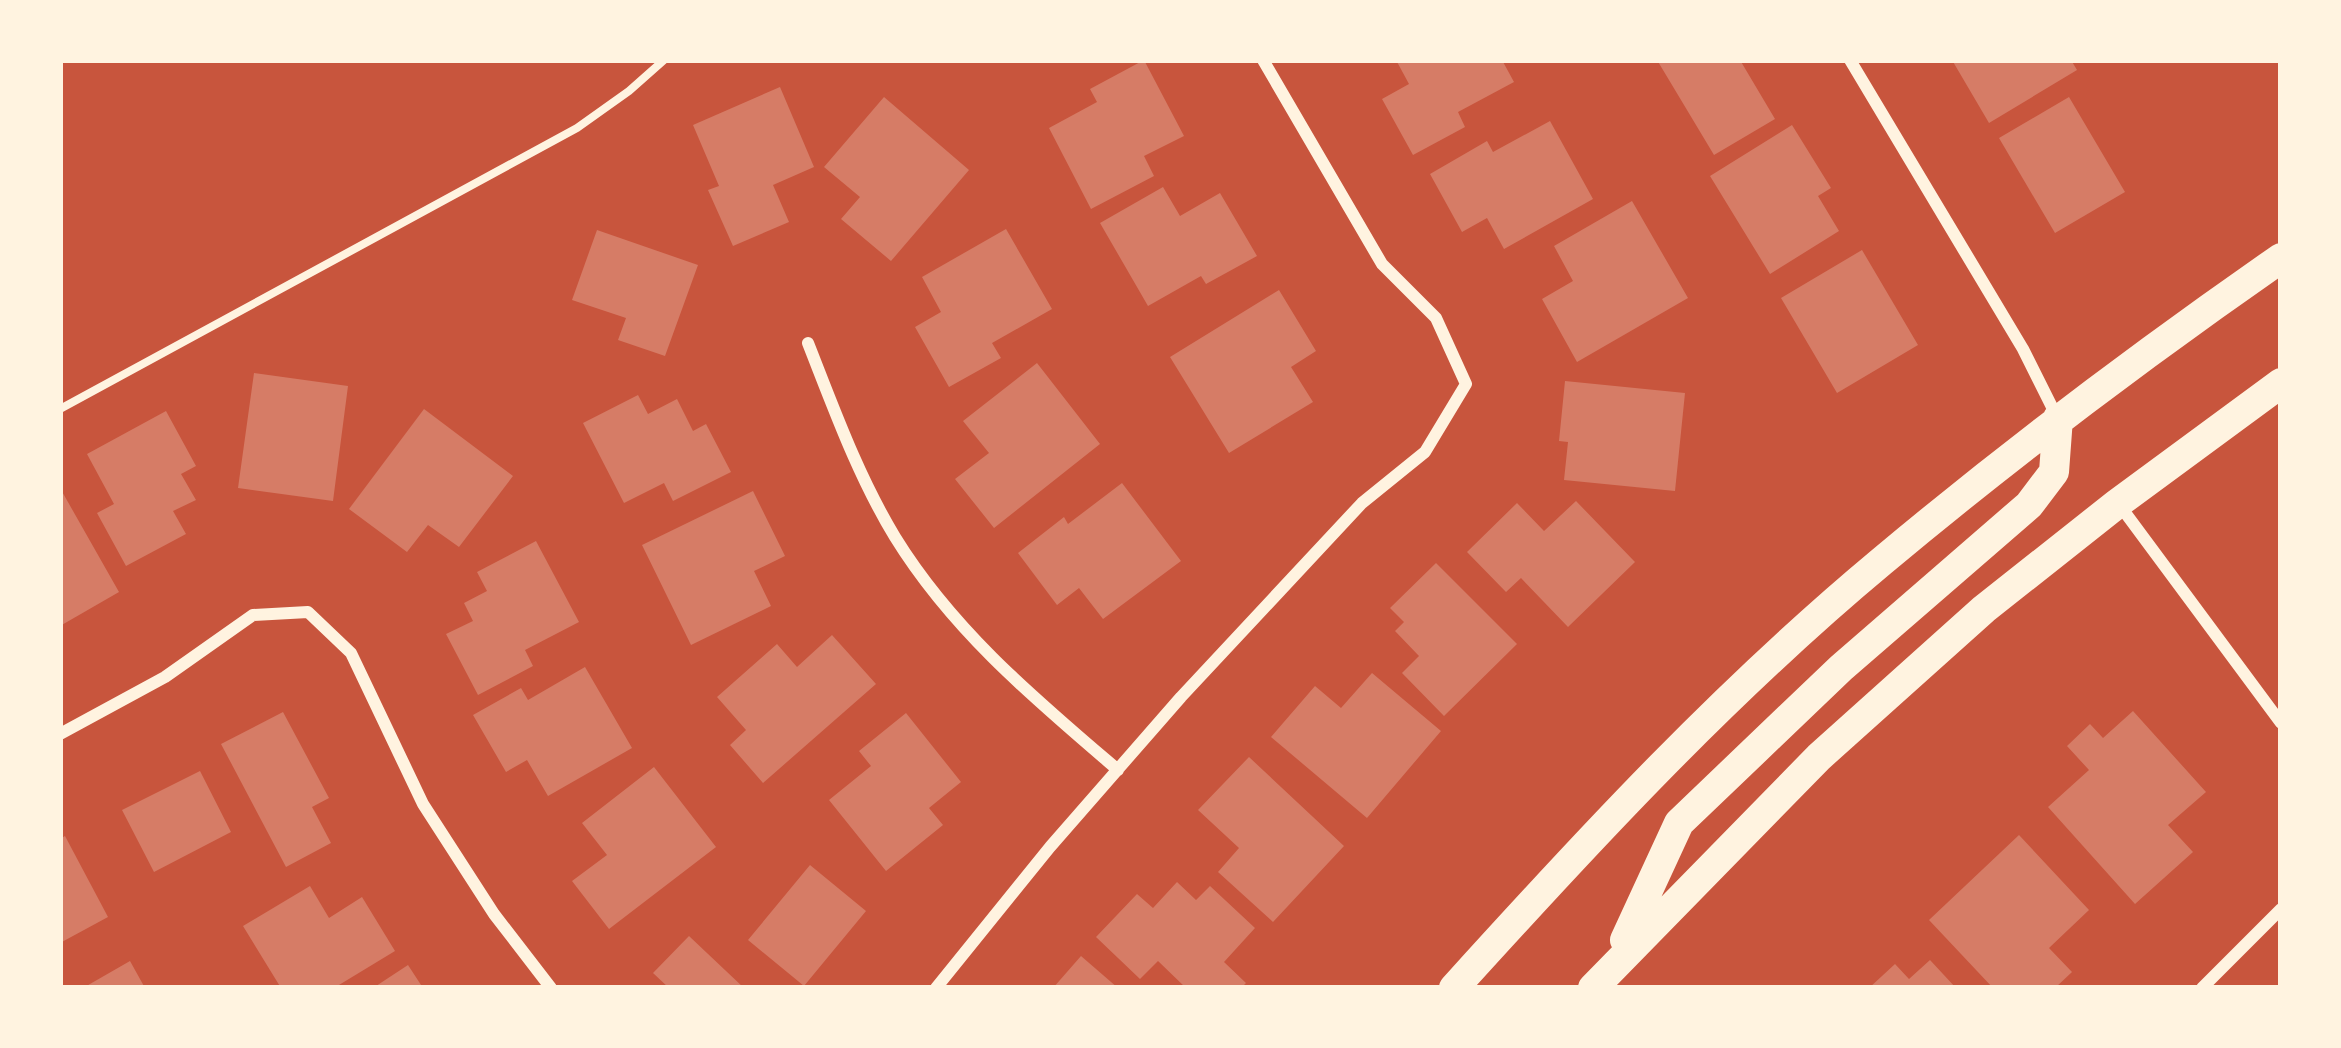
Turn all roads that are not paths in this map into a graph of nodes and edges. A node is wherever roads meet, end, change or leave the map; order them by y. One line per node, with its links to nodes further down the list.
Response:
1 (1263, 60): 10 (street)
2 (1850, 60): 6 (street)
3 (2281, 257): 6 (main road)
4 (808, 343): 10 (street)
5 (2281, 383): 7 (main road)
6 (2058, 418): 12 (main road); 15 (main road)
7 (2118, 503): 8 (street); 12 (main road)
8 (2281, 723)
9 (60, 734): 13 (street)
10 (1118, 770): 14 (street)
11 (2281, 909): 17 (street)
12 (1615, 962): 16 (main road)
13 (551, 988)
14 (936, 988)
15 (1454, 988)
16 (1593, 988)
17 (2202, 988)

